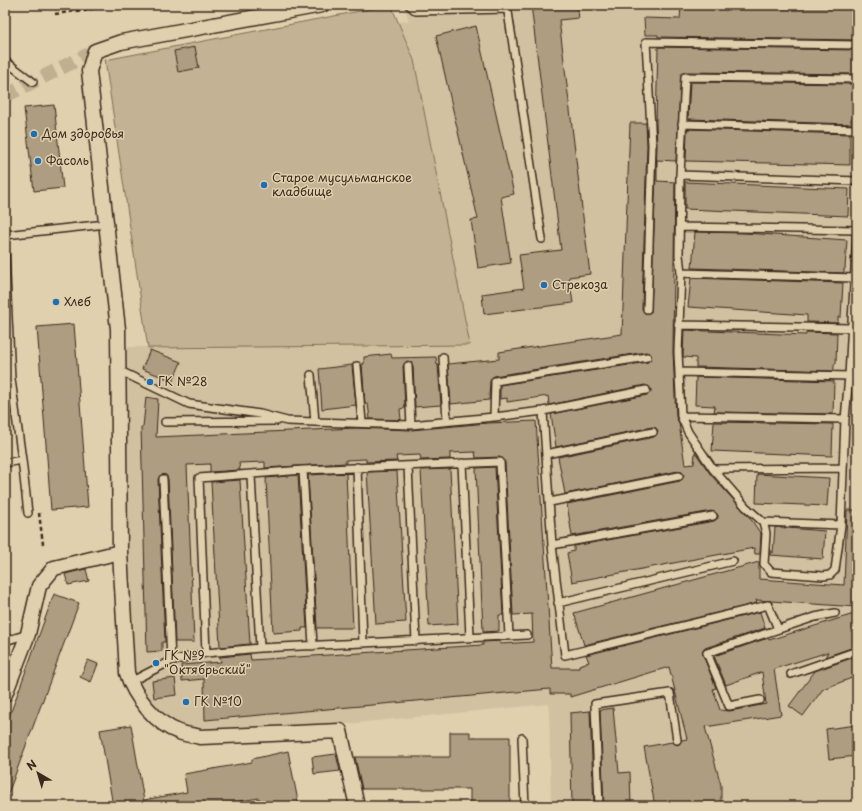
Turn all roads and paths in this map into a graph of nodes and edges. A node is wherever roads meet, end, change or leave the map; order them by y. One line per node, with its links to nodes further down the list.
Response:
1 (322, 5): 14 (street)
2 (409, 5): 3 (lane)
3 (507, 7): 18 (lane)
4 (97, 8): 5 (path)
5 (55, 14)
6 (857, 45): 22 (lane)
7 (5, 61): 9 (lane)
8 (857, 79): 10 (lane)
9 (33, 82)
10 (682, 124): 11 (lane); 12 (lane)
11 (857, 129)
12 (680, 175): 13 (lane); 15 (lane)
13 (857, 181)
14 (106, 224): 17 (lane); 30 (street)
15 (680, 227): 16 (lane); 20 (lane)
16 (857, 231): 21 (lane)
17 (5, 235)
18 (542, 239)
19 (5, 255): 25 (lane)
20 (681, 273): 21 (lane); 23 (lane)
21 (855, 278): 24 (lane)
22 (647, 308)
23 (678, 325): 24 (lane); 31 (lane)
24 (851, 328): 33 (lane)
25 (7, 329): 34 (lane)
26 (443, 357): 40 (lane)
27 (647, 357): 38 (lane)
28 (357, 366): 44 (lane)
29 (408, 366): 45 (lane)
30 (118, 370): 41 (lane); 67 (street)
31 (678, 372): 33 (lane); 37 (lane)
32 (311, 375): 43 (lane)
33 (849, 376): 39 (lane)
34 (8, 380): 48 (lane)
35 (646, 390): 36 (lane)
36 (543, 411): 38 (lane); 47 (lane)
37 (681, 416): 39 (lane); 53 (lane)
38 (494, 417): 40 (lane)
39 (845, 419): 54 (lane)
40 (447, 420): 45 (lane)
41 (287, 421): 42 (lane); 43 (lane)
42 (165, 422)
43 (315, 422): 44 (lane)
44 (362, 422): 45 (lane)
45 (411, 425)
46 (653, 432): 47 (lane)
47 (546, 454): 59 (lane)
48 (22, 460): 49 (lane); 61 (lane)
49 (5, 463)
50 (462, 463): 51 (lane); 74 (lane); 75 (lane)
51 (408, 466): 52 (lane); 76 (lane)
52 (357, 467): 55 (lane); 78 (lane)
53 (713, 468): 54 (lane); 63 (lane)
54 (843, 468): 64 (lane)
55 (304, 470): 56 (lane); 79 (lane)
56 (251, 475): 80 (lane); 82 (lane)
57 (679, 476): 59 (lane)
58 (163, 479): 83 (lane)
59 (550, 502): 66 (lane)
60 (39, 510): 65 (path)
61 (28, 513)
62 (714, 516): 66 (lane)
63 (763, 522): 64 (lane); 64 (lane)
64 (841, 525)
65 (42, 544)
66 (552, 545): 69 (lane)
67 (120, 552): 72 (street); 85 (street)
68 (732, 562): 69 (lane)
69 (558, 603): 71 (lane)
70 (836, 613): 71 (lane)
71 (778, 629): 87 (lane)
72 (28, 634): 77 (lane); 86 (street)
73 (527, 635): 74 (lane)
74 (509, 636): 75 (lane)
75 (470, 637): 76 (lane)
76 (416, 640): 78 (lane)
77 (5, 641)
78 (363, 643): 79 (lane)
79 (313, 646): 80 (lane)
80 (260, 648): 82 (lane)
81 (857, 651): 84 (lane)
82 (206, 653): 83 (lane)
83 (171, 661): 85 (lane)
84 (791, 674)
85 (130, 682): 90 (street)
86 (5, 694)
87 (760, 700)
88 (522, 738): 91 (lane)
89 (677, 740): 92 (lane)
90 (357, 806)
91 (525, 806)
92 (599, 806)

